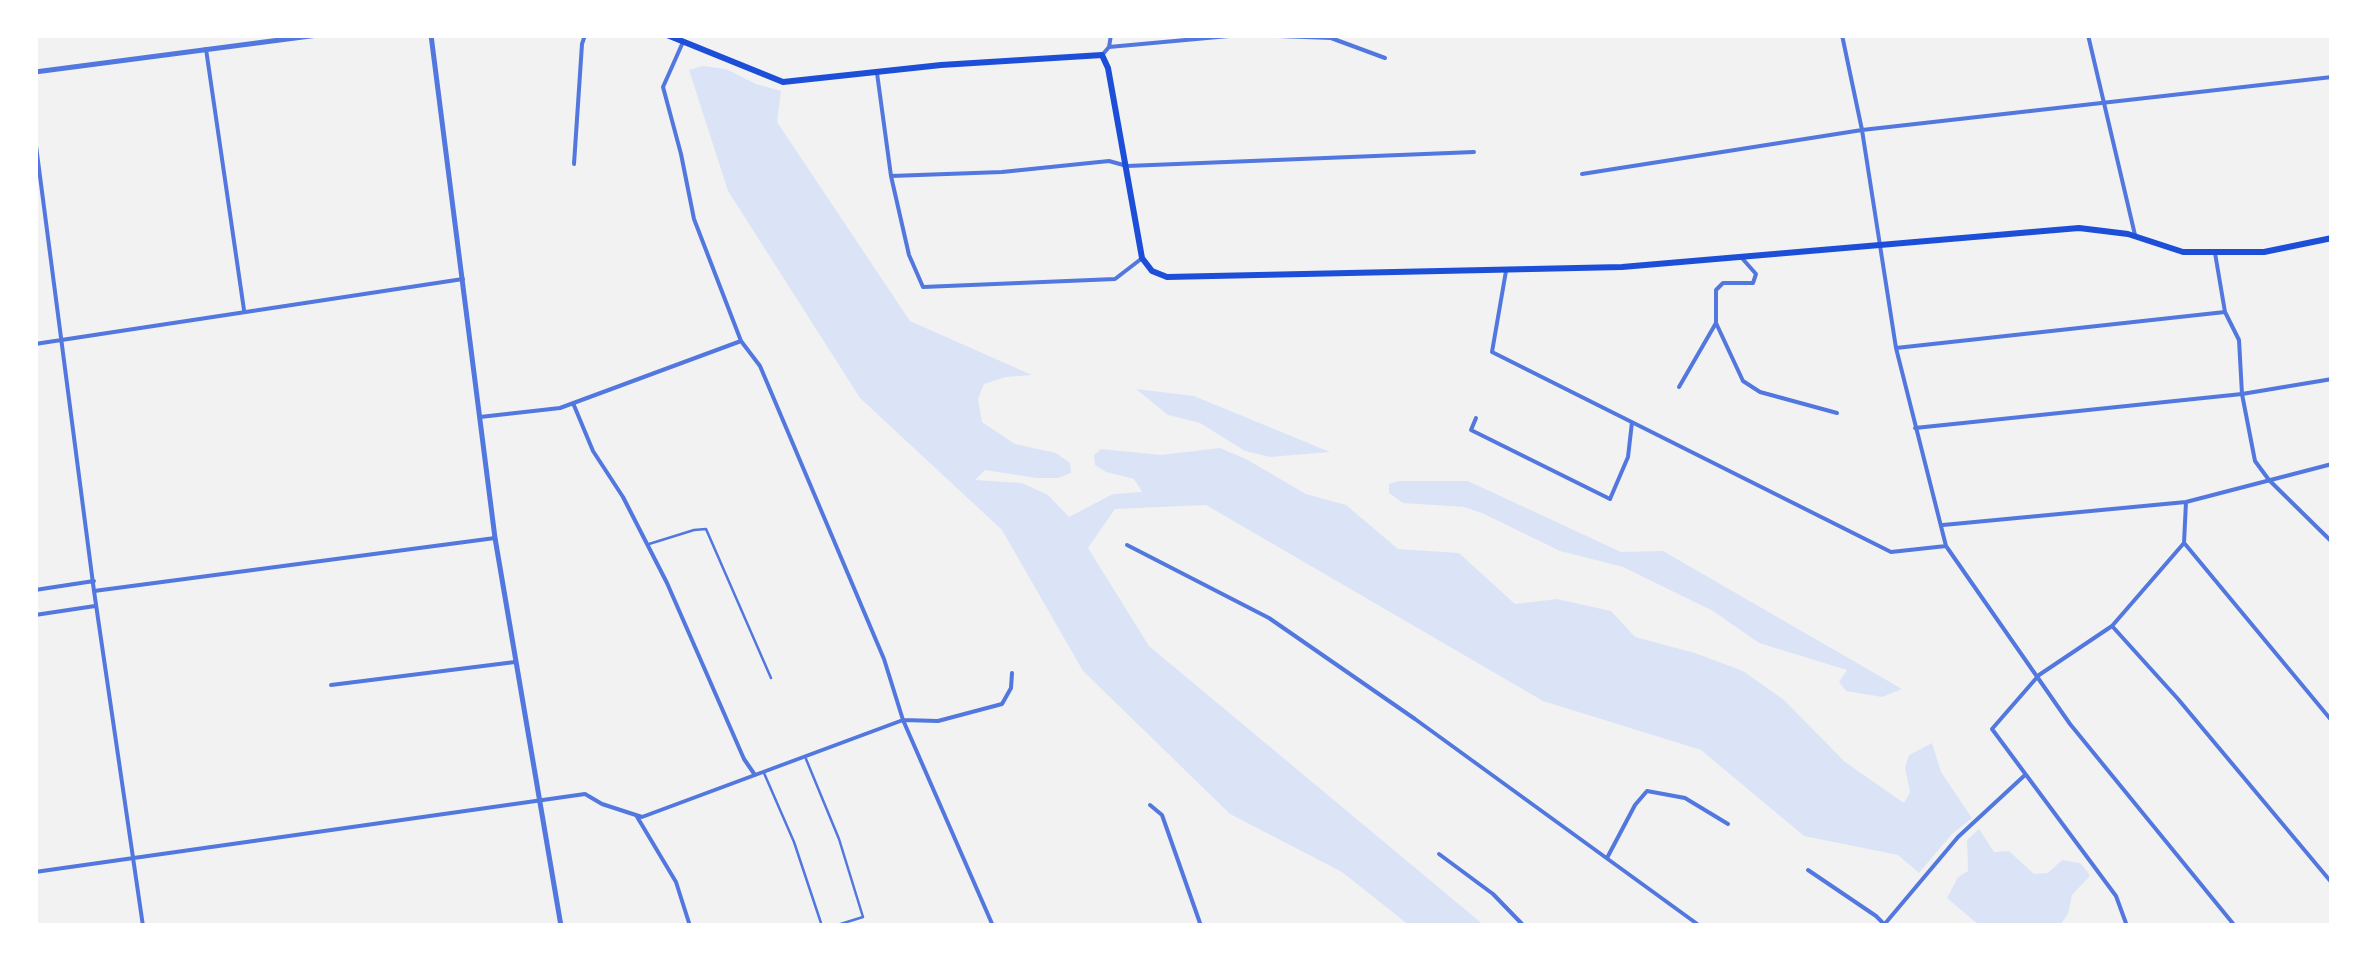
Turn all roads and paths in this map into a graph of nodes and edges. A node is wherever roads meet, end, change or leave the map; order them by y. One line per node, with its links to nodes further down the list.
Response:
1 (318, 35): 12 (street)
2 (431, 35): 33 (street)
3 (585, 35): 22 (street)
4 (667, 35): 10 (main road)
5 (1111, 35): 11 (street)
6 (1240, 35): 11 (street)
7 (1252, 35): 14 (street)
8 (1842, 35): 19 (street)
9 (2088, 35): 18 (street)
10 (683, 42): 16 (main road); 38 (street)
11 (1109, 47): 13 (street)
12 (206, 49): 15 (street); 34 (street)
13 (1102, 54): 16 (main road); 23 (main road)
14 (1385, 58)
15 (35, 72)
16 (878, 73): 25 (street)
17 (2332, 77): 18 (street)
18 (2104, 101): 19 (street); 26 (street)
19 (1862, 130): 24 (street); 28 (street)
20 (35, 138): 37 (street)
21 (1474, 152): 23 (street)
22 (574, 164)
23 (1126, 166): 25 (street); 31 (main road)
24 (1582, 174)
25 (891, 176): 31 (street)
26 (2135, 236): 28 (main road); 29 (main road)
27 (2332, 238): 29 (main road)
28 (1878, 245): 30 (main road); 40 (street)
29 (2215, 252): 35 (street)
30 (1741, 257): 32 (main road); 36 (street)
31 (1142, 258): 32 (main road)
32 (1506, 271): 48 (street)
33 (463, 280): 34 (street); 46 (street)
34 (244, 310): 37 (street)
35 (2225, 312): 40 (street); 43 (street)
36 (1716, 322): 42 (street); 45 (street)
37 (60, 340): 39 (street); 60 (street)
38 (741, 341): 44 (street); 71 (street)
39 (35, 344)
40 (1896, 348): 49 (street)
41 (2332, 379): 43 (street)
42 (1679, 386)
43 (2242, 394): 49 (street); 51 (street)
44 (573, 404): 46 (street); 57 (street)
45 (1836, 412)
46 (480, 417): 54 (street)
47 (1476, 418): 48 (street)
48 (1632, 422): 59 (street)
49 (1915, 428): 53 (street)
50 (2332, 464): 51 (street)
51 (2268, 480): 52 (street); 56 (street)
52 (2186, 502): 53 (street); 55 (street)
53 (1942, 525): 59 (street)
54 (495, 538): 62 (street); 66 (street)
55 (2184, 542): 65 (street); 72 (street)
56 (2332, 542)
57 (647, 544): 69 (lane); 75 (street)
58 (1127, 545): 82 (street)
59 (1946, 546): 68 (street)
60 (94, 581): 61 (street); 62 (street)
61 (35, 590)
62 (94, 591): 63 (street)
63 (96, 606): 64 (street); 83 (street)
64 (35, 615)
65 (2112, 626): 68 (street); 86 (street)
66 (517, 662): 70 (street); 77 (street)
67 (1012, 672): 71 (street)
68 (2040, 675): 76 (street); 98 (street)
69 (771, 678)
70 (331, 686)
71 (903, 720): 73 (street); 93 (street)
72 (2332, 721)
73 (805, 756): 74 (street); 92 (lane)
74 (764, 772): 75 (street); 91 (lane)
75 (755, 775): 79 (street)
76 (2025, 775): 87 (street); 97 (street)
77 (540, 803): 79 (street); 83 (street); 89 (street)
78 (1150, 805): 94 (street)
79 (636, 815): 90 (street)
80 (1728, 824): 82 (street)
81 (1439, 854): 95 (street)
82 (1607, 858): 96 (street)
83 (134, 860): 85 (street); 88 (street)
84 (1808, 870): 87 (street)
85 (35, 872)
86 (2332, 882)
87 (1884, 925)
88 (144, 926)
89 (561, 926)
90 (690, 926)
91 (822, 926)
92 (834, 926)
93 (993, 926)
94 (1201, 926)
95 (1524, 926)
96 (1700, 926)
97 (2127, 926)
98 (2235, 926)

